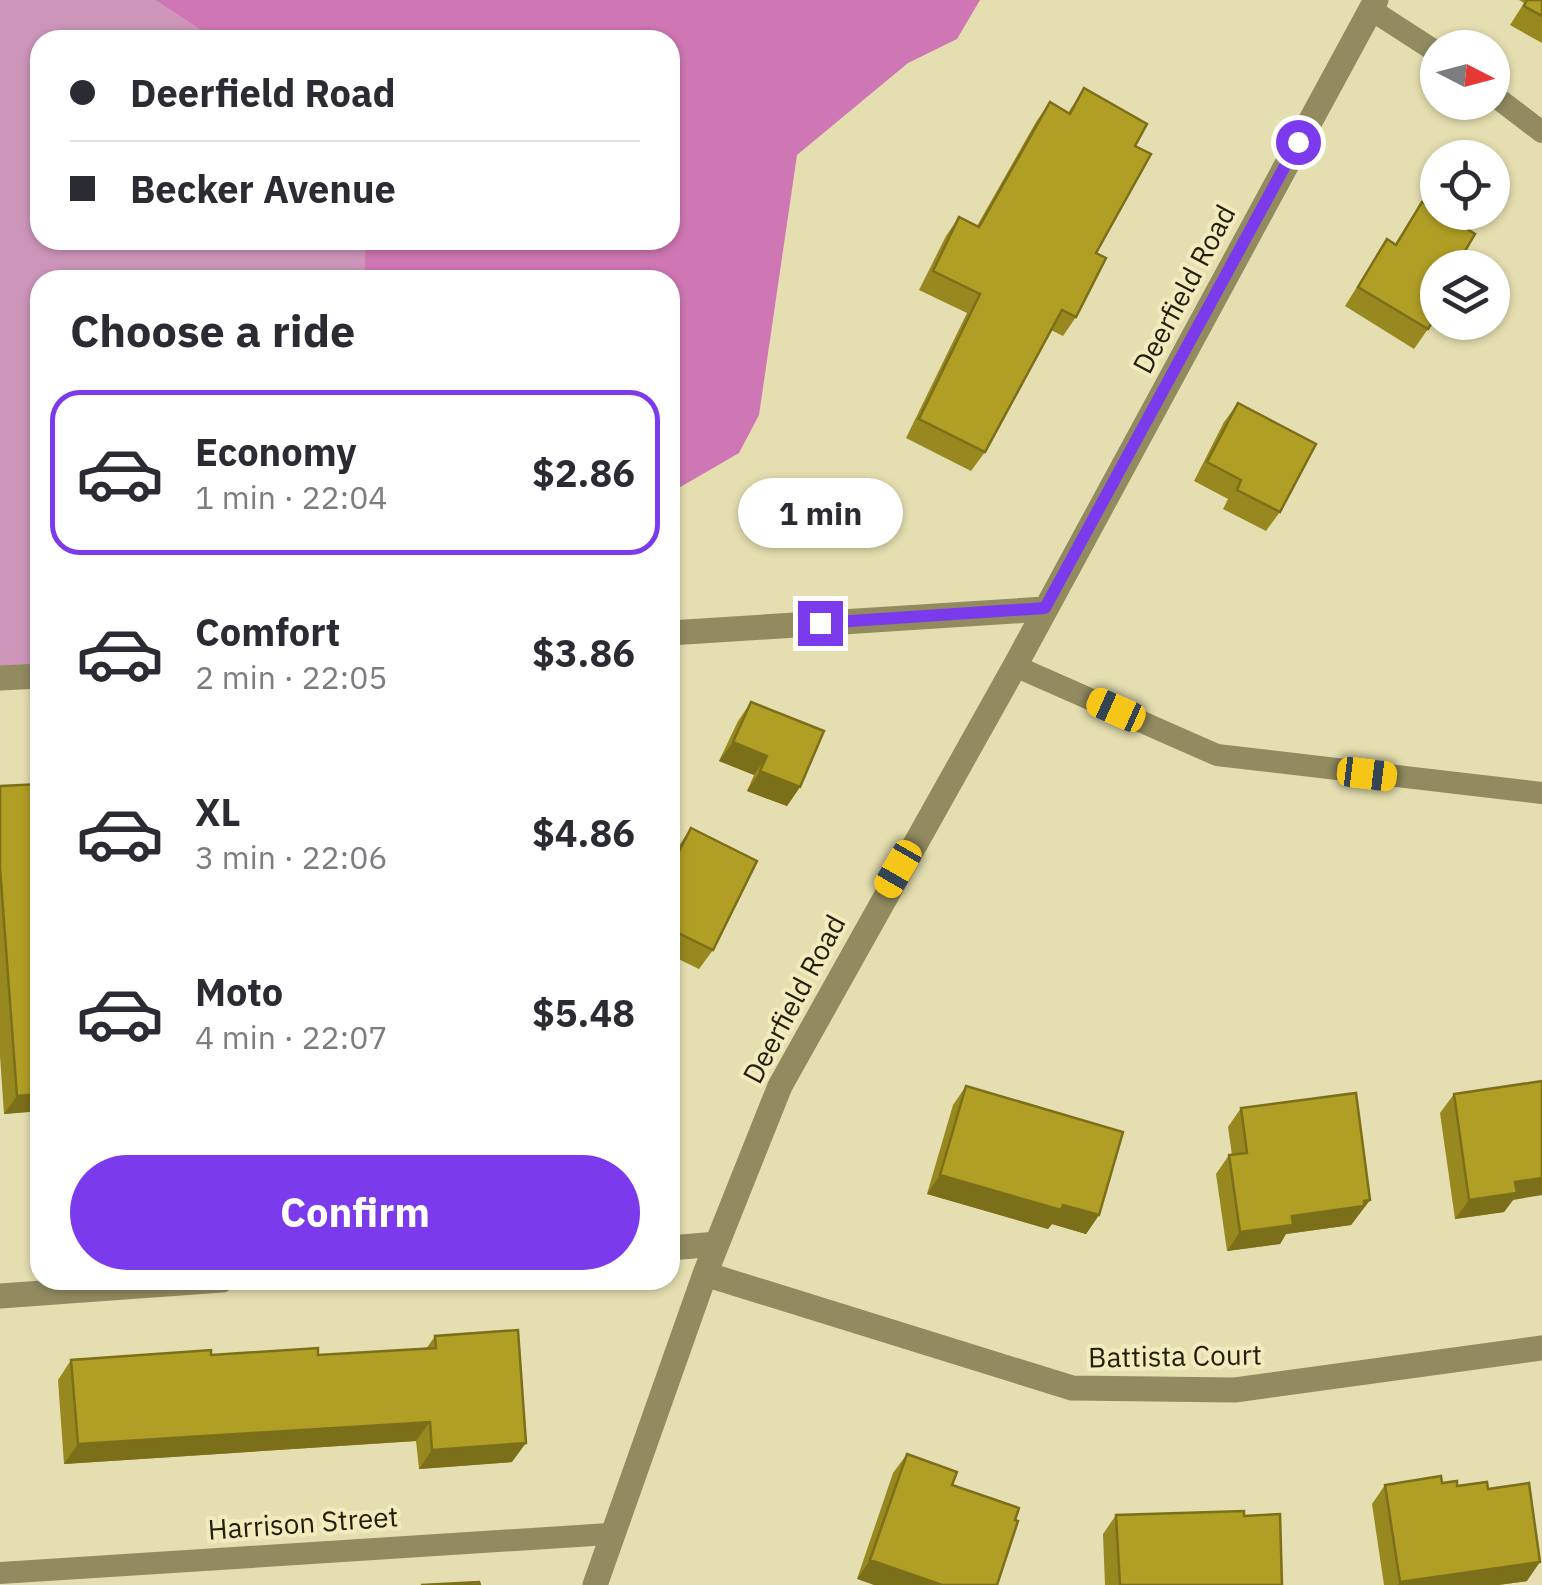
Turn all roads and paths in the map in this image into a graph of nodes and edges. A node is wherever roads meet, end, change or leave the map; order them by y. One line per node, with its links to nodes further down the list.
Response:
1 (1373, 5): 2 (lane); 5 (street, Deerfield Road)
2 (1420, 40)
3 (1510, 108): 4 (lane)
4 (1542, 132)
5 (1045, 608): 6 (street); 7 (street, Deerfield Road)
6 (680, 632)
7 (1015, 666): 10 (lane); 11 (street, Deerfield Road)
8 (30, 676): 9 (street)
9 (0, 678)
10 (1542, 793)
11 (717, 1244): 12 (street); 13 (street, Deerfield Road)
12 (680, 1247)
13 (705, 1274): 16 (street, Battista Court); 17 (street, Deerfield Road)
14 (83, 1290): 15 (street)
15 (0, 1296)
16 (1542, 1348)
17 (609, 1534): 18 (lane, Harrison Street); 19 (street, Deerfield Road)
18 (0, 1573)
19 (595, 1585)

